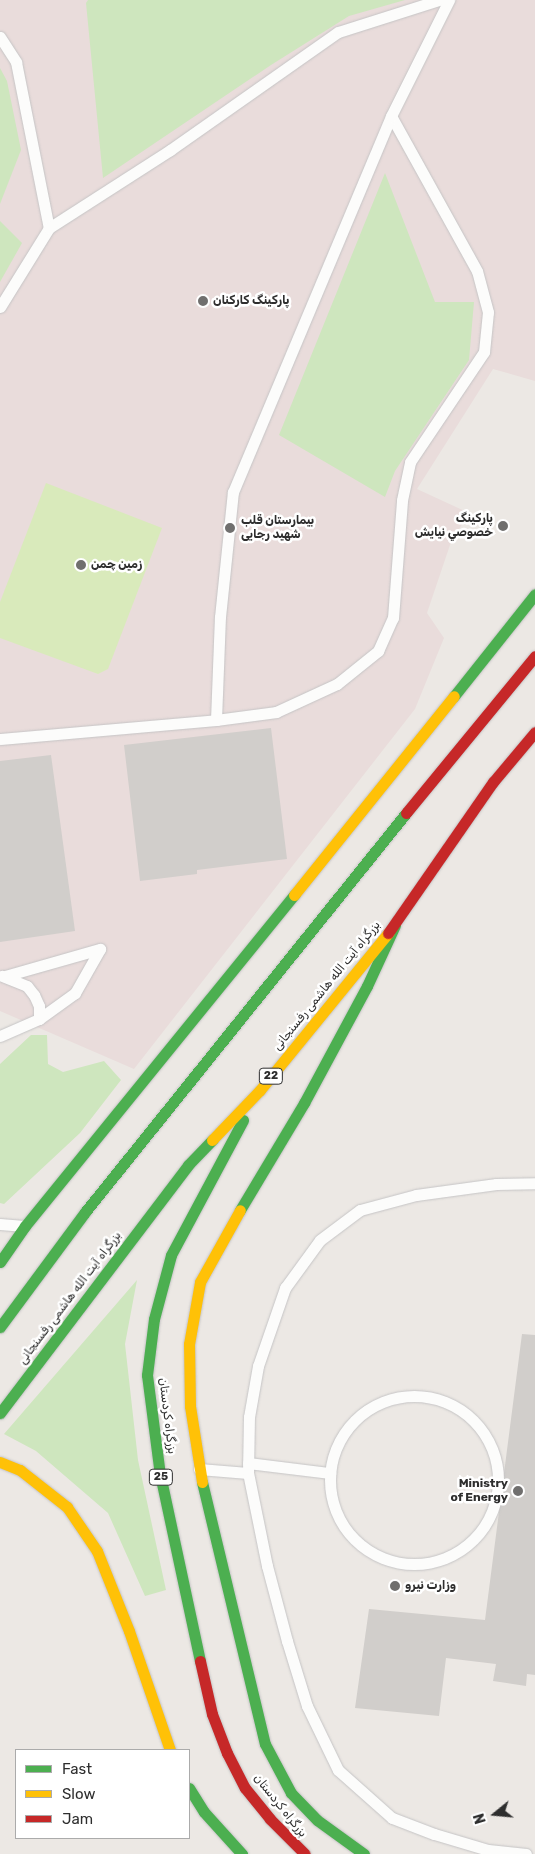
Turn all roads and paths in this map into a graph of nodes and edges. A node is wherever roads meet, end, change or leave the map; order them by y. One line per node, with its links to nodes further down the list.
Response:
1 (439, 0): 5 (lane)
2 (449, 0): 4 (lane)
3 (0, 37): 5 (lane)
4 (391, 116): 9 (lane); 9 (lane)
5 (49, 228): 6 (lane)
6 (0, 307)
7 (535, 594): 19 (highway)
8 (535, 656): 21 (highway)
9 (216, 720): 11 (lane)
10 (535, 732): 12 (highway, بزرگراه آیت الله هاشمی رفسنجانی / 22)
11 (0, 739)
12 (395, 925): 16 (highway, بزرگراه آیت الله هاشمی رفسنجانی / 22); 25 (highway)
13 (3, 976): 14 (lane); 14 (lane)
14 (39, 1019): 15 (lane)
15 (0, 1036)
16 (260, 1090): 22 (highway, بزرگراه آیت الله هاشمی رفسنجانی / 22); 30 (highway, بزرگراه کردستان / 25)
17 (535, 1183): 24 (lane)
18 (0, 1224): 19 (lane)
19 (25, 1226): 20 (highway)
20 (0, 1262)
21 (0, 1327)
22 (0, 1413)
23 (0, 1462): 27 (highway)
24 (248, 1468): 25 (lane); 26 (lane); 32 (lane)
25 (199, 1469): 31 (highway)
26 (330, 1472): 26 (lane)
27 (170, 1749)
28 (190, 1790): 29 (highway)
29 (242, 1854)
30 (305, 1854)
31 (364, 1854)
32 (526, 1854)

